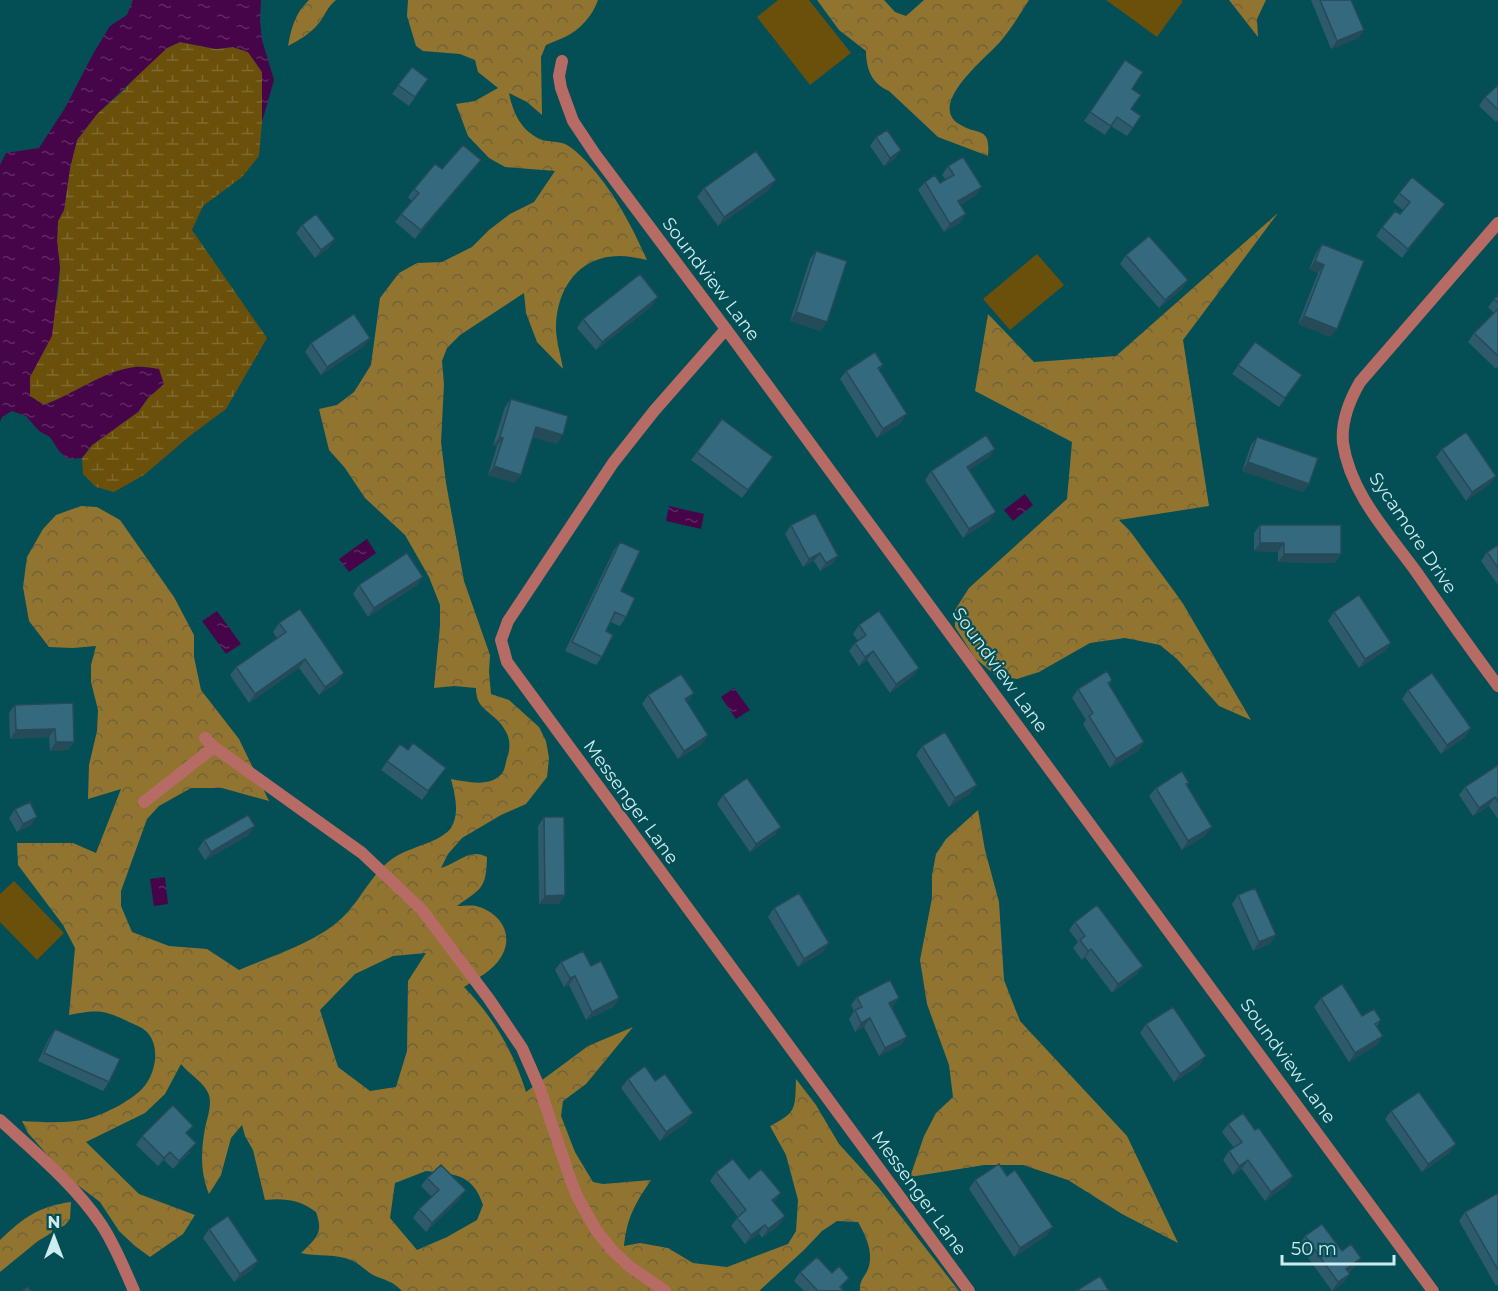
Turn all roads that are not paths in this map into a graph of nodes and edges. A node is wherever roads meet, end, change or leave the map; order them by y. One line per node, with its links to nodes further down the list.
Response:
1 (562, 61): 3 (street, Soundview Lane)
2 (1498, 223): 4 (street, Sycamore Drive)
3 (726, 329): 9 (street, Messenger Lane); 10 (street, Soundview Lane)
4 (1498, 686)
5 (144, 802): 8 (street)
6 (0, 1120): 7 (street)
7 (134, 1291)
8 (665, 1291)
9 (969, 1291)
10 (1433, 1291)

